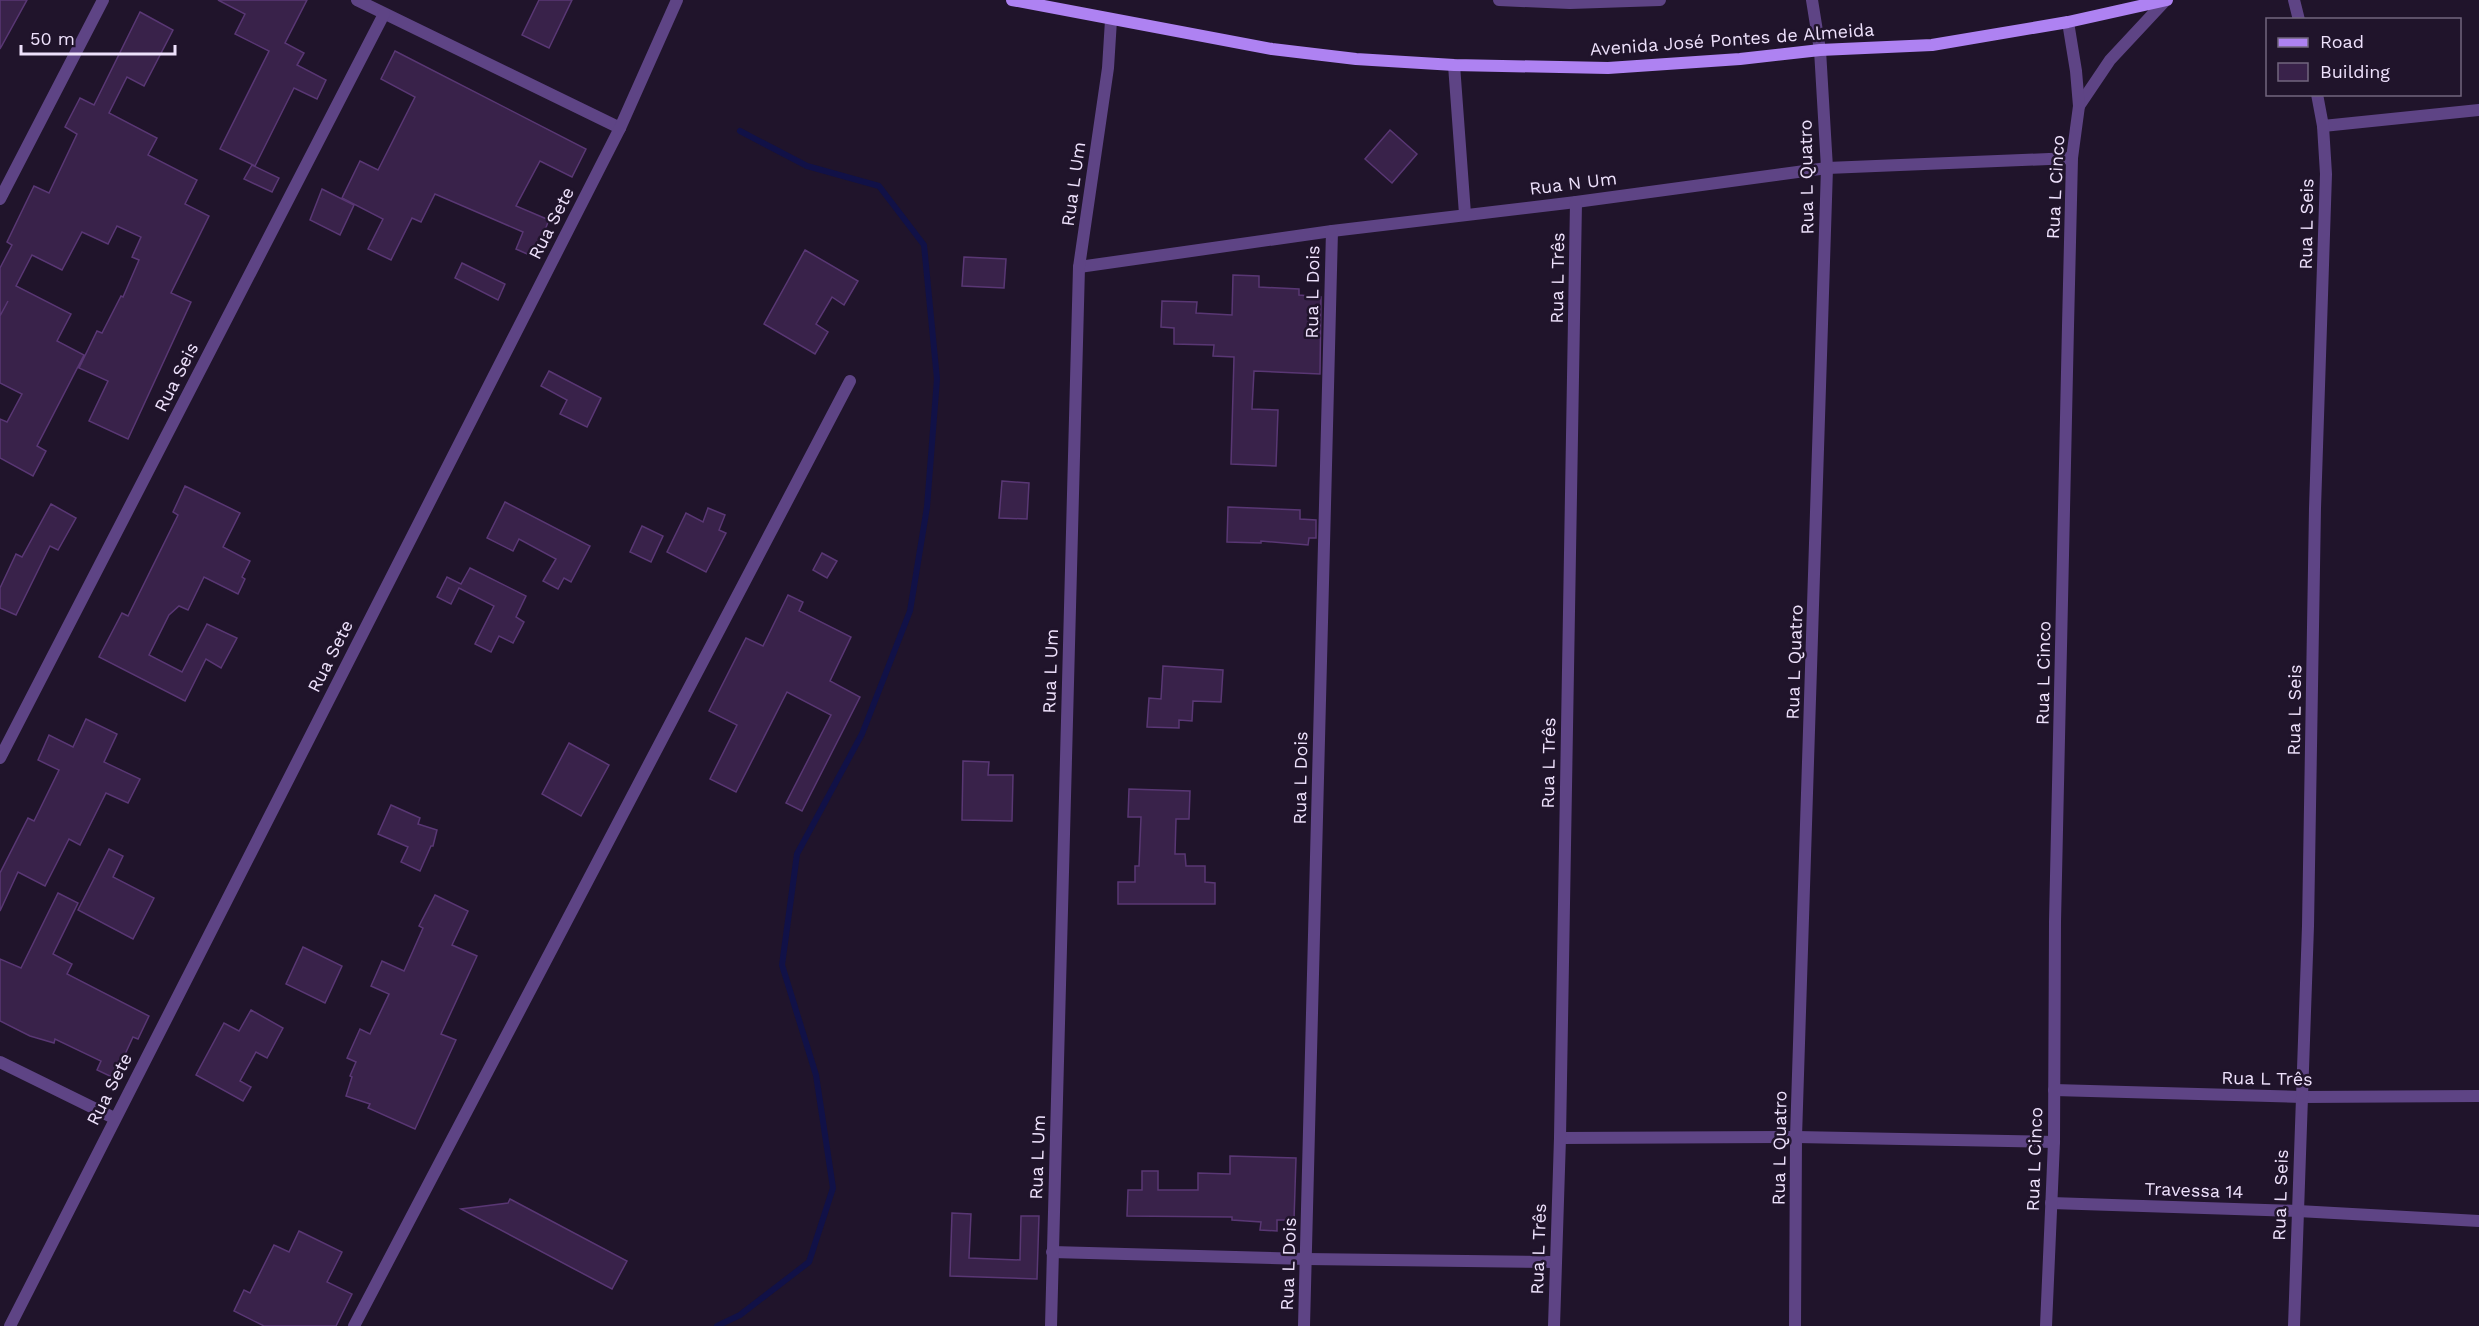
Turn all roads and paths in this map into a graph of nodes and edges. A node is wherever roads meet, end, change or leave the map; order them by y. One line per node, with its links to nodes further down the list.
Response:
1 (103, 0): 24 (street)
2 (357, 0): 11 (street)
3 (677, 0): 21 (street, Rua Sete)
4 (1012, 0): 13 (street, Avenida José Pontes de Almeida)
5 (1499, 0): 10 (street)
6 (1659, 0): 10 (street)
7 (1812, 0): 15 (street, Rua L Quatro)
8 (2167, 0): 14 (street, Avenida José Pontes de Almeida); 18 (street)
9 (2294, 0): 12 (street)
10 (1572, 2)
11 (384, 14): 21 (street); 30 (street, Rua Seis)
12 (2298, 18)
13 (1111, 20): 16 (street, Avenida José Pontes de Almeida); 28 (street, Rua L Um)
14 (2068, 22): 15 (street, Avenida José Pontes de Almeida); 18 (street, Rua L Cinco)
15 (1820, 50): 16 (street, Avenida José Pontes de Almeida); 23 (street, Rua L Quatro)
16 (1454, 65): 26 (street)
17 (2317, 96): 20 (street, Rua L Seis)
18 (2079, 106): 22 (street, Rua L Cinco)
19 (2479, 110): 20 (street)
20 (2323, 126): 34 (street, Rua L Seis)
21 (620, 128): 35 (street, Rua Sete)
22 (2072, 158): 23 (street, Rua N Um); 32 (street, Rua L Cinco)
23 (1827, 168): 25 (street, Rua N Um); 36 (street, Rua L Quatro)
24 (0, 199)
25 (1576, 202): 26 (street, Rua N Um); 37 (street, Rua L Três)
26 (1466, 214): 27 (street, Rua N Um)
27 (1332, 231): 28 (street, Rua N Um); 43 (street, Rua L Dois)
28 (1079, 267): 42 (street, Rua L Um)
29 (850, 381): 46 (street)
30 (0, 758)
31 (0, 1062): 35 (street)
32 (2054, 1090): 34 (street, Rua L Três); 38 (street, Rua L Cinco)
33 (2479, 1096): 34 (street, Rua L Três)
34 (2302, 1097): 40 (street, Rua L Seis)
35 (114, 1118): 45 (street, Rua Sete)
36 (1796, 1137): 37 (street); 38 (street); 50 (street, Rua L Quatro)
37 (1560, 1138): 44 (street, Rua L Três)
38 (2054, 1142): 39 (street, Rua L Cinco)
39 (2051, 1203): 40 (street, Travessa 14); 51 (street, Rua L Cinco)
40 (2298, 1211): 41 (street, Travessa 14); 52 (street, Rua L Seis)
41 (2479, 1221)
42 (1052, 1252): 43 (street); 47 (street, Rua L Um)
43 (1306, 1260): 44 (street); 48 (street, Rua L Dois)
44 (1555, 1262): 49 (street, Rua L Três)
45 (10, 1326)
46 (354, 1326)
47 (1051, 1326)
48 (1304, 1326)
49 (1554, 1326)
50 (1795, 1326)
51 (2046, 1326)
52 (2294, 1326)

